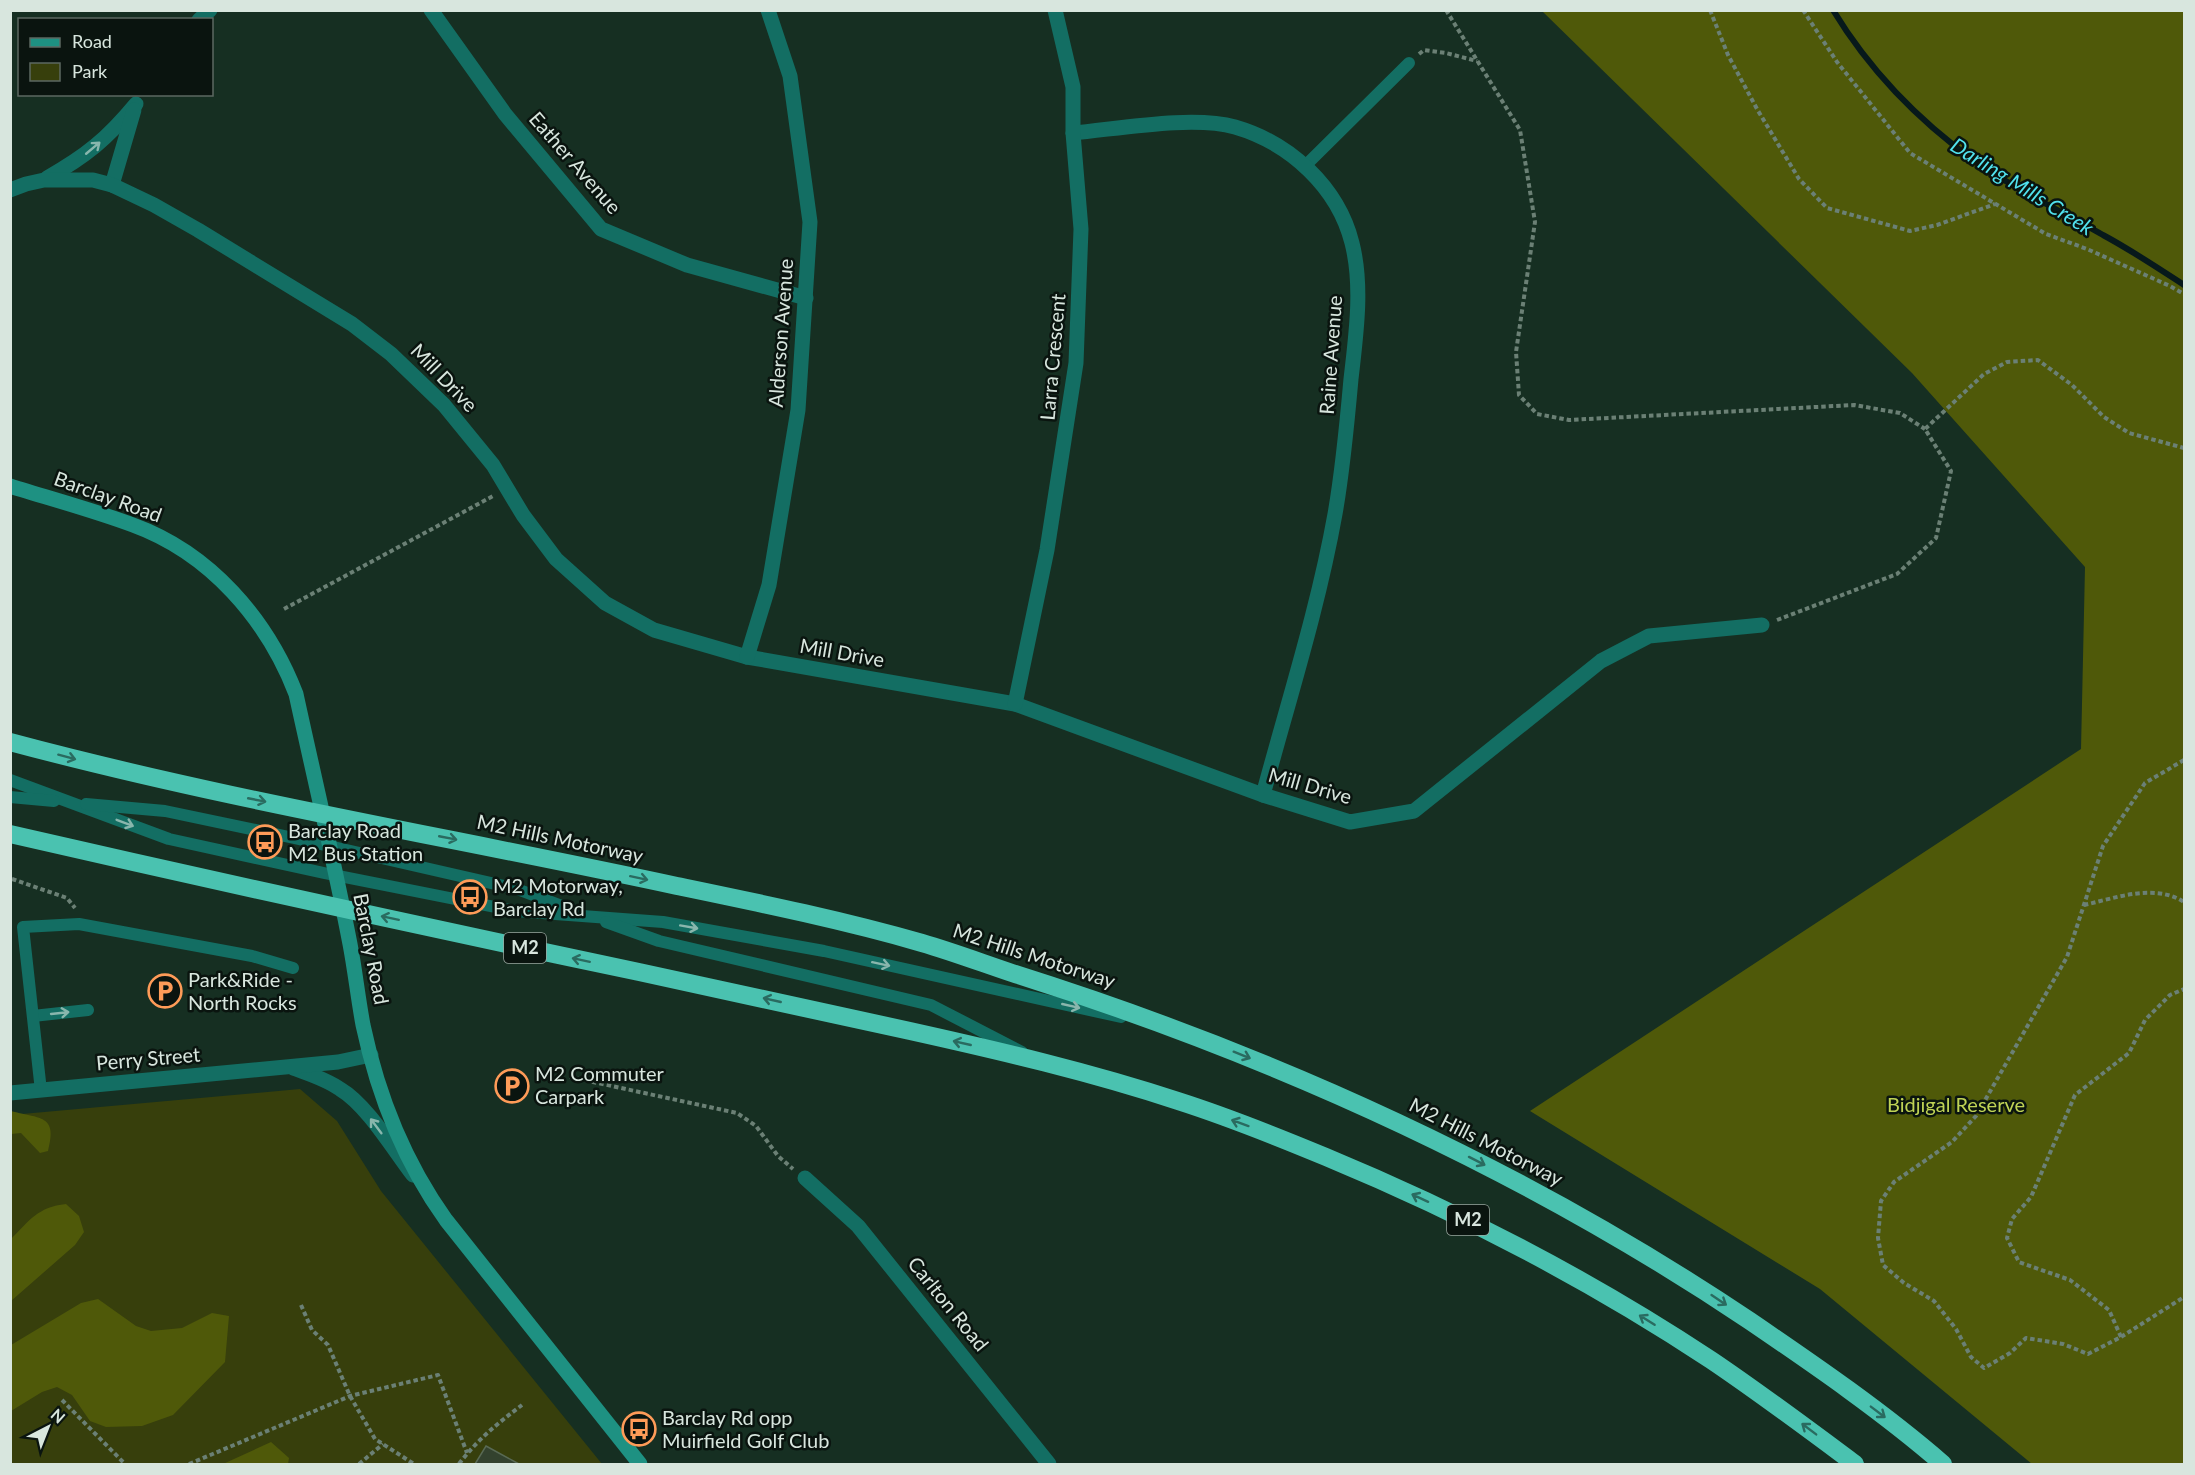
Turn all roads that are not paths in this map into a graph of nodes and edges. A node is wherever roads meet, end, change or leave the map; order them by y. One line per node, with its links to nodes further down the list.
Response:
1 (430, 10): 11 (street, Eather Avenue)
2 (768, 10): 11 (street, Alderson Avenue)
3 (1055, 10): 6 (street, Larra Crescent)
4 (1409, 63): 7 (lane)
5 (138, 99): 8 (street, one-way to 5); 9 (street)
6 (1073, 133): 7 (street, Raine Avenue); 15 (street, Larra Crescent)
7 (1305, 166): 18 (street, Raine Avenue)
8 (45, 180): 9 (street, Mill Drive); 10 (street, Mill Drive)
9 (112, 185): 14 (street, Mill Drive)
10 (10, 190)
11 (806, 298): 14 (street, Alderson Avenue)
12 (10, 486): 27 (main road, Barclay Road)
13 (1762, 625): 18 (street, Mill Drive)
14 (747, 657): 15 (street, Mill Drive)
15 (1015, 704): 18 (street, Mill Drive)
16 (10, 742): 26 (highway, M2 Hills Motorway / M2, one-way to 26)
17 (10, 780): 20 (lane, M2)
18 (1263, 795)
19 (10, 797): 20 (lane, M2)
20 (70, 802): 22 (lane, M2); 22 (lane, M2, one-way to 22)
21 (10, 834): 28 (highway, M2, one-way to 21)
22 (589, 916): 26 (lane, M2, one-way to 26); 28 (lane, M2)
23 (293, 968): 25 (lane)
24 (88, 1010): 25 (lane, one-way to 24)
25 (33, 1016): 30 (lane)
26 (1188, 1032): 37 (highway, M2 Hills Motorway / M2, one-way to 37)
27 (371, 1055): 29 (street, Perry Street); 33 (main road, Barclay Road)
28 (1039, 1060): 36 (highway, M2, one-way to 28)
29 (290, 1067): 30 (street, Perry Street); 33 (street, Perry Street, one-way to 29)
30 (41, 1091): 31 (street, Perry Street)
31 (10, 1093)
32 (805, 1178): 35 (street, Carlton Road)
33 (424, 1189): 34 (main road, Barclay Road)
34 (640, 1464)
35 (1049, 1464)
36 (1855, 1464)
37 (1943, 1464)

